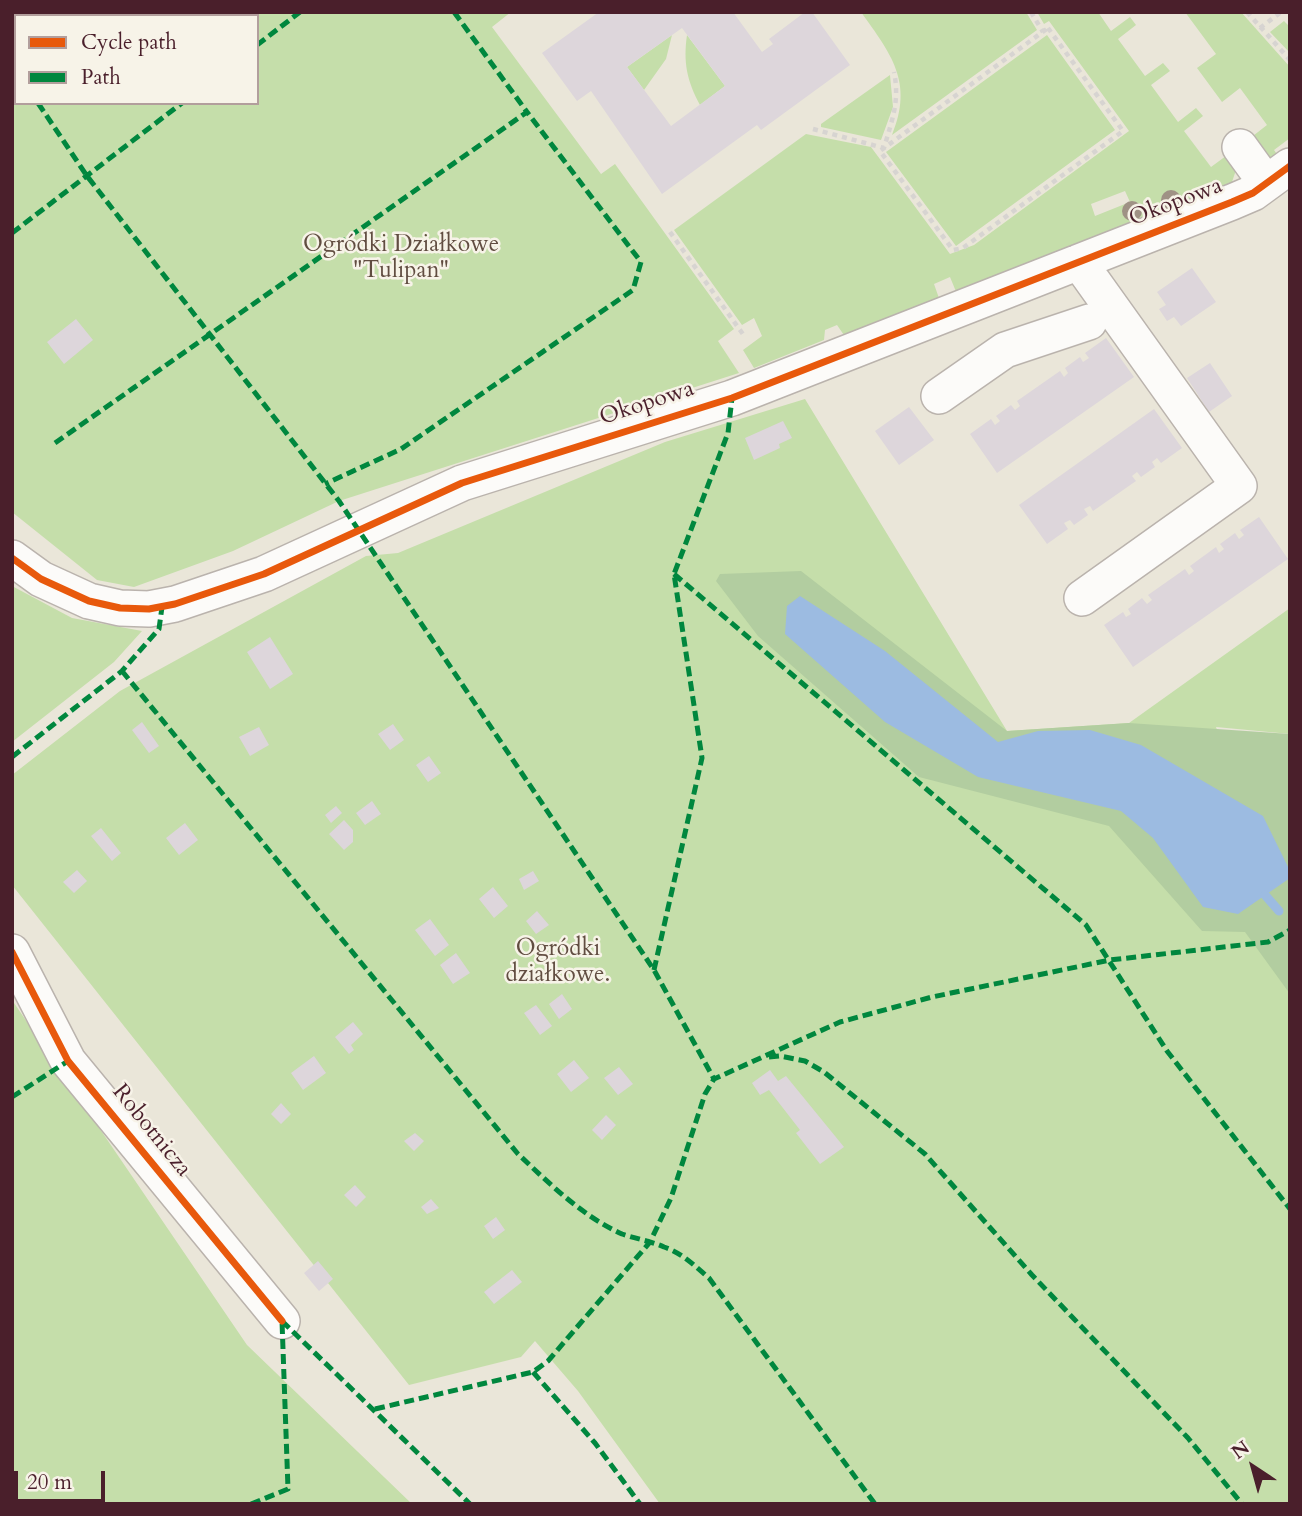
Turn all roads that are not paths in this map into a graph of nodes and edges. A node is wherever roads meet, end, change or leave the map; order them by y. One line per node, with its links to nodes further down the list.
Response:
1 (1240, 147): 2 (street)
2 (1278, 175): 3 (street, Okopowa)
3 (1079, 262): 4 (street, Okopowa); 9 (street)
4 (984, 300): 6 (street); 8 (street, Okopowa)
5 (1089, 322): 6 (street)
6 (1005, 350): 7 (street)
7 (939, 396)
8 (12, 558)
9 (1082, 598)
10 (12, 952): 11 (street, Robotnicza)
11 (282, 1321)

